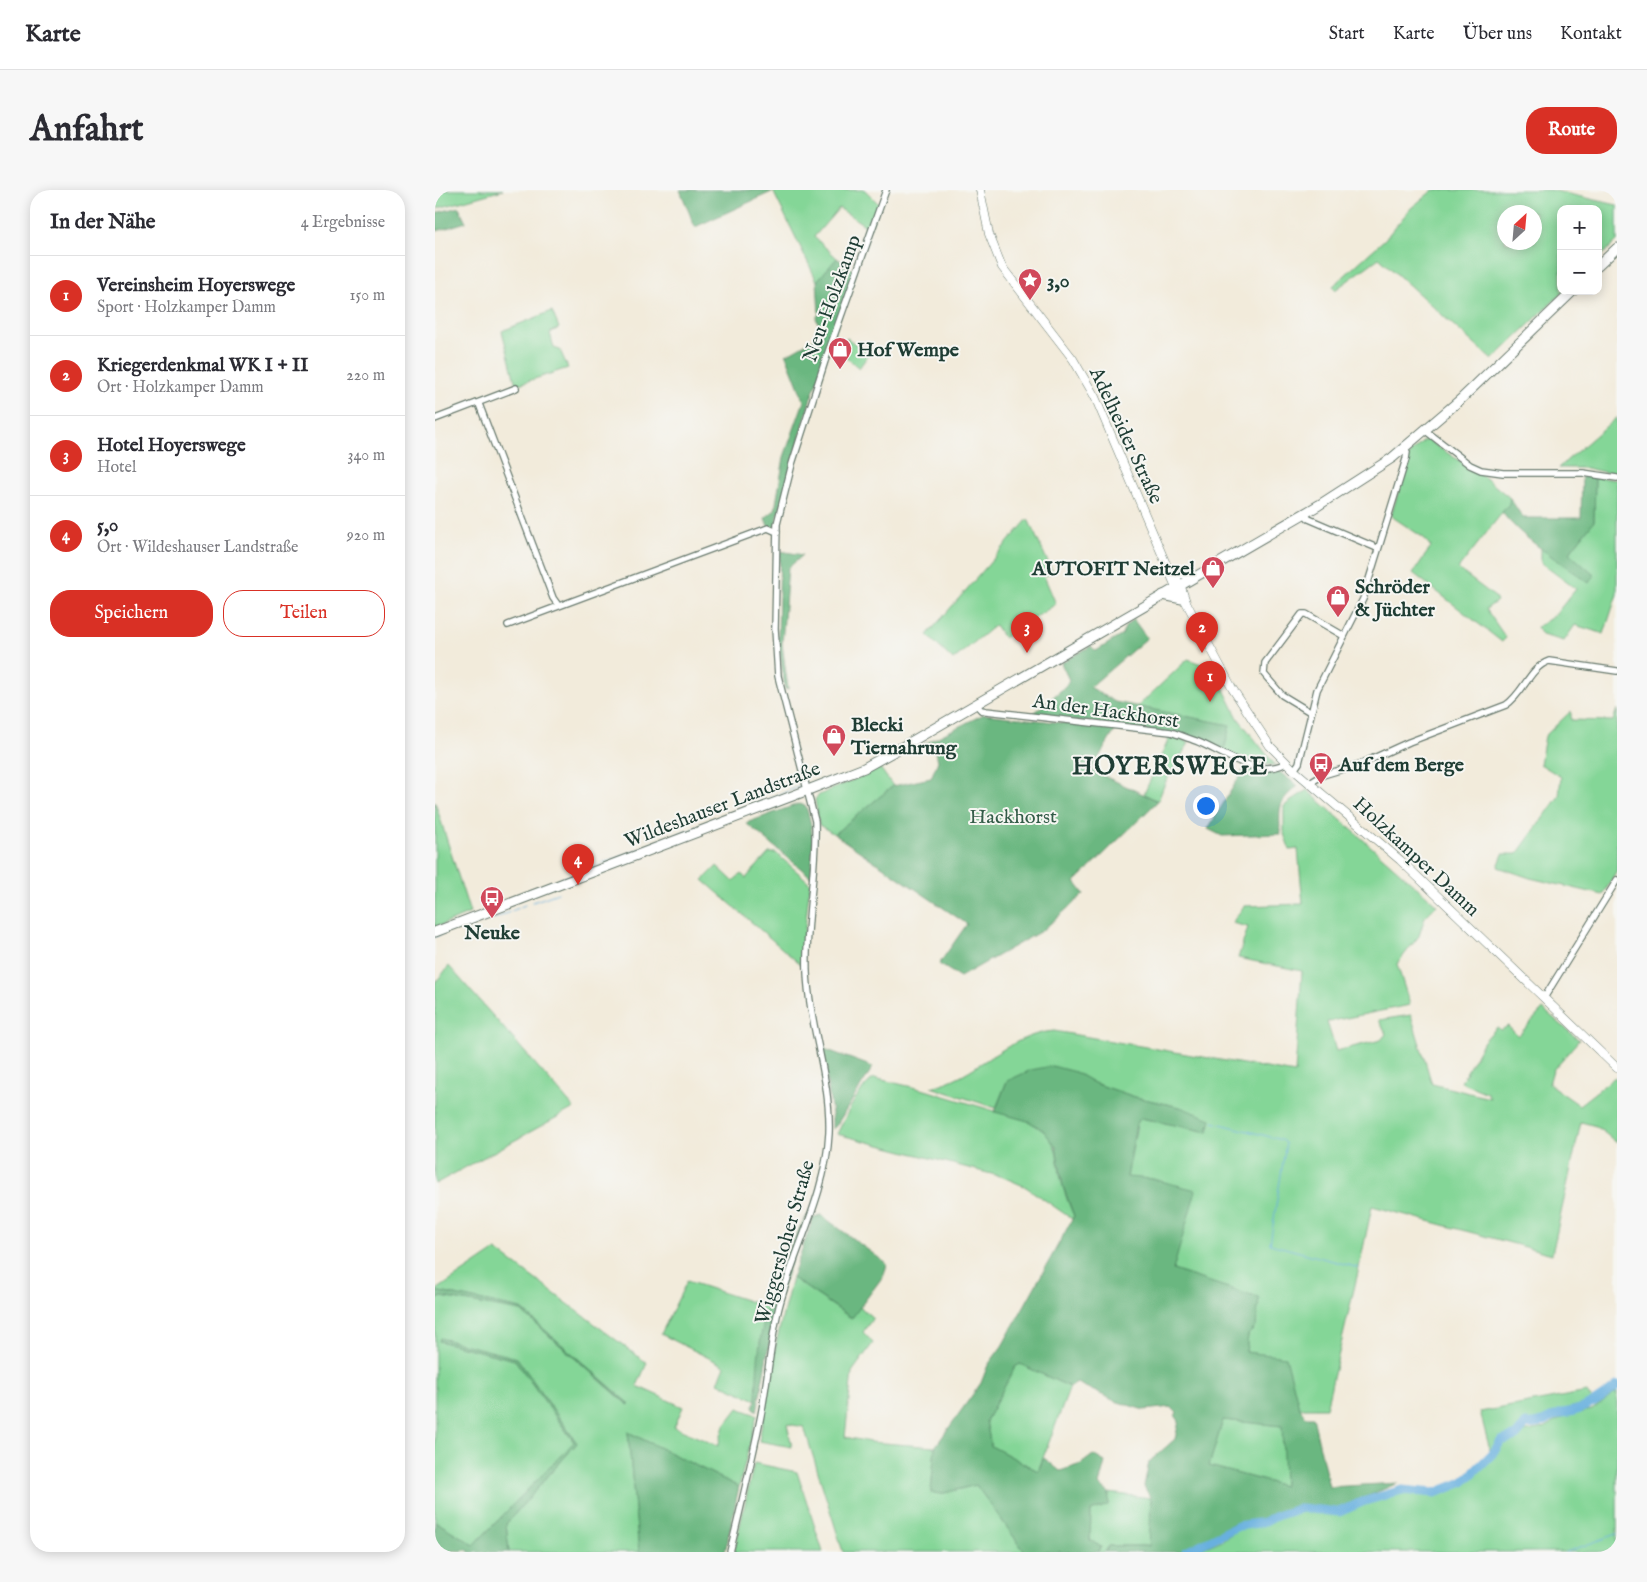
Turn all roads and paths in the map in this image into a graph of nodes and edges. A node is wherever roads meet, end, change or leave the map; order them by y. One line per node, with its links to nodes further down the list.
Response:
1 (886, 190): 13 (street, Neu-Holzkamp)
2 (980, 190): 15 (main road, Adelheider Straße)
3 (1617, 248): 4 (main road)
4 (1602, 262)
5 (1569, 295): 9 (main road, Wildeshauser Landstraße)
6 (516, 388): 7 (street)
7 (479, 404): 8 (street); 20 (street)
8 (435, 419)
9 (1426, 431): 10 (main road, Wildeshauser Landstraße); 11 (street)
10 (1405, 448): 12 (main road, Wildeshauser Landstraße); 14 (street)
11 (1617, 478)
12 (1304, 513): 14 (street); 16 (main road, Wildeshauser Landstraße)
13 (777, 532): 20 (street); 29 (street, Neu-Holzkamp)
14 (1377, 548): 22 (street)
15 (1171, 570): 16 (main road); 17 (main road, Adelheider Straße)
16 (1195, 576): 17 (main road, Wildeshauser Landstraße)
17 (1178, 586): 18 (main road, Wildeshauser Landstraße); 19 (main road, Holzkamper Damm)
18 (1163, 595): 19 (main road); 24 (main road, Wildeshauser Landstraße)
19 (1184, 600): 26 (main road, Holzkamper Damm)
20 (558, 605): 21 (street)
21 (508, 625)
22 (1344, 636): 25 (street); 25 (street)
23 (1617, 671): 28 (street)
24 (976, 704): 26 (street, An der Hackhorst); 29 (main road, Wildeshauser Landstraße)
25 (1310, 712): 27 (street)
26 (1287, 763): 27 (main road, Holzkamper Damm)
27 (1294, 770): 28 (main road, Holzkamper Damm)
28 (1310, 783): 32 (main road, Holzkamper Damm)
29 (807, 790): 31 (main road, Wildeshauser Landstraße); 34 (street, Wiggersloher Straße)
30 (1617, 880): 32 (street)
31 (435, 932)
32 (1544, 998): 33 (main road, Holzkamper Damm)
33 (1617, 1068)
34 (730, 1552)

